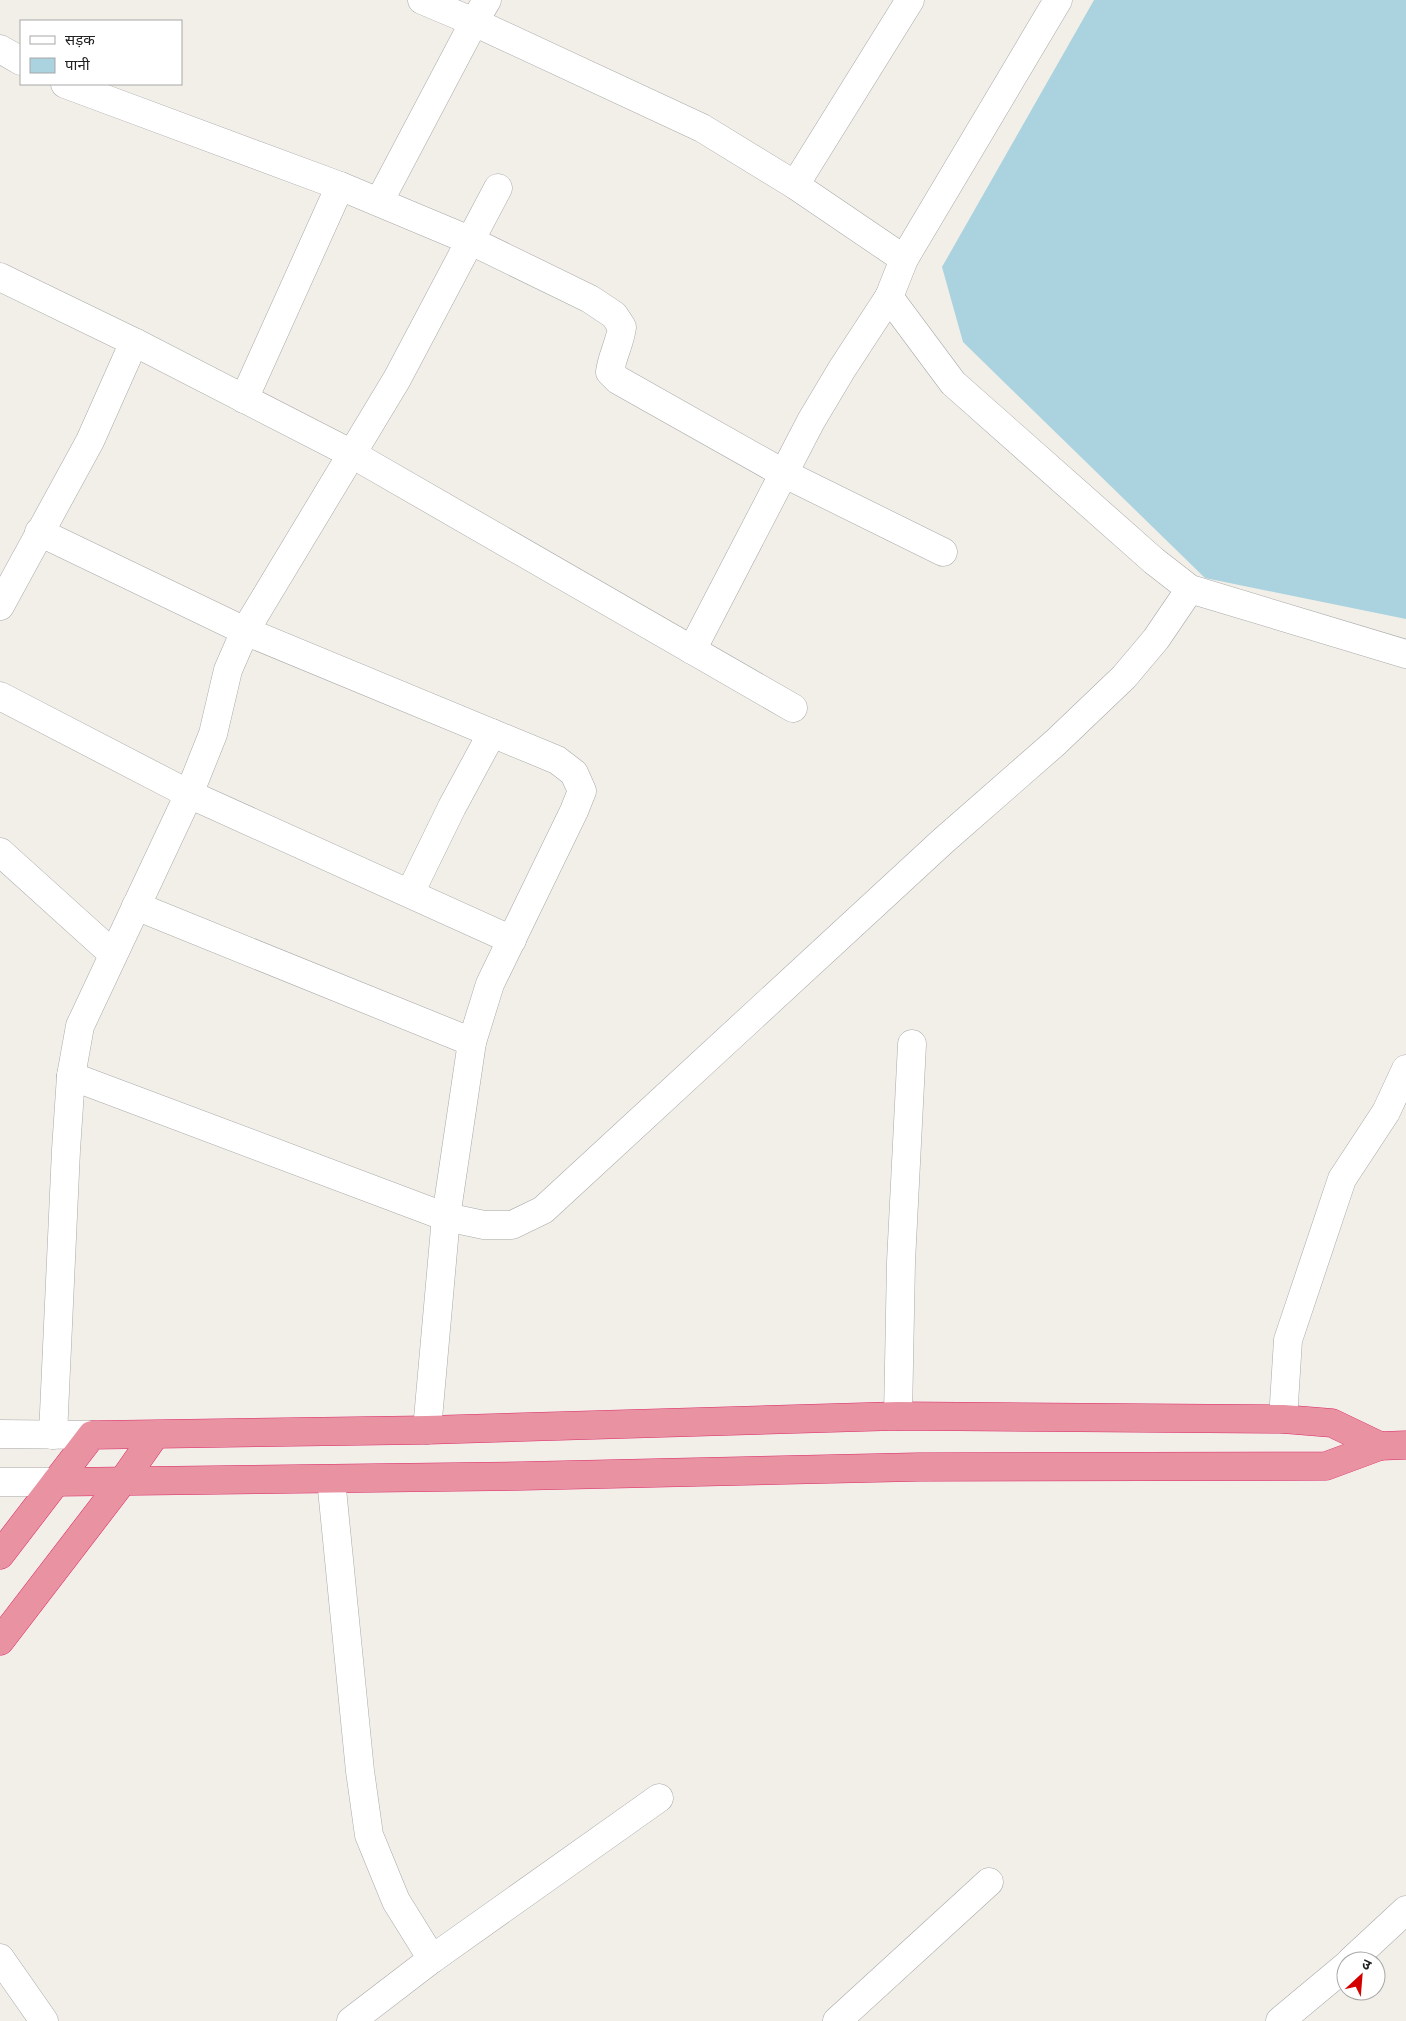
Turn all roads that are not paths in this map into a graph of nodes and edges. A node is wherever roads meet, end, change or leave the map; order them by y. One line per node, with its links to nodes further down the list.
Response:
1 (422, 0): 4 (street)
2 (1058, 0): 13 (street)
3 (899, 4): 8 (street)
4 (481, 11): 8 (street); 11 (street)
5 (0, 49): 6 (street)
6 (20, 60)
7 (68, 85): 9 (street)
8 (795, 185): 13 (street)
9 (340, 186): 11 (street); 17 (street)
10 (498, 188): 12 (street)
11 (379, 202): 12 (street)
12 (469, 240): 18 (street); 19 (street)
13 (904, 259): 15 (street)
14 (0, 277): 16 (street)
15 (889, 297): 19 (street); 22 (street)
16 (134, 342): 17 (street); 20 (street)
17 (244, 399): 18 (street)
18 (352, 454): 24 (street); 25 (street)
19 (783, 473): 21 (street); 25 (street)
20 (39, 532): 23 (street); 24 (street)
21 (943, 552)
22 (1190, 590): 26 (street); 40 (street)
23 (0, 606)
24 (245, 631): 29 (street); 30 (street)
25 (692, 650): 28 (street)
26 (1406, 654)
27 (0, 696): 30 (street)
28 (794, 708)
29 (492, 733): 32 (street); 34 (street)
30 (189, 794): 32 (street); 33 (street)
31 (0, 852): 35 (street)
32 (410, 894): 34 (street)
33 (136, 906): 35 (street); 36 (street)
34 (512, 940): 36 (street)
35 (114, 954): 39 (street)
36 (472, 1042): 40 (street)
37 (912, 1044): 41 (street)
38 (1406, 1071): 42 (street)
39 (71, 1076): 40 (street); 45 (street)
40 (446, 1217): 43 (street)
41 (898, 1416): 42 (highway); 43 (highway)
42 (1283, 1419): 48 (highway)
43 (428, 1430): 47 (highway)
44 (0, 1434): 45 (street)
45 (53, 1434): 46 (street)
46 (92, 1435): 47 (highway); 51 (highway)
47 (155, 1435): 52 (highway)
48 (1393, 1446): 49 (highway)
49 (331, 1479): 52 (highway); 60 (street)
50 (0, 1482): 51 (street)
51 (56, 1482): 52 (highway); 53 (highway)
52 (122, 1482): 54 (highway)
53 (0, 1555)
54 (0, 1641)
55 (659, 1798): 60 (street)
56 (989, 1882): 64 (street)
57 (1406, 1910): 58 (street)
58 (1362, 1951)
59 (0, 1958): 62 (street)
60 (432, 1959): 63 (street)
61 (1336, 1974): 65 (street)
62 (44, 2021)
63 (351, 2021)
64 (837, 2021)
65 (1280, 2021)

